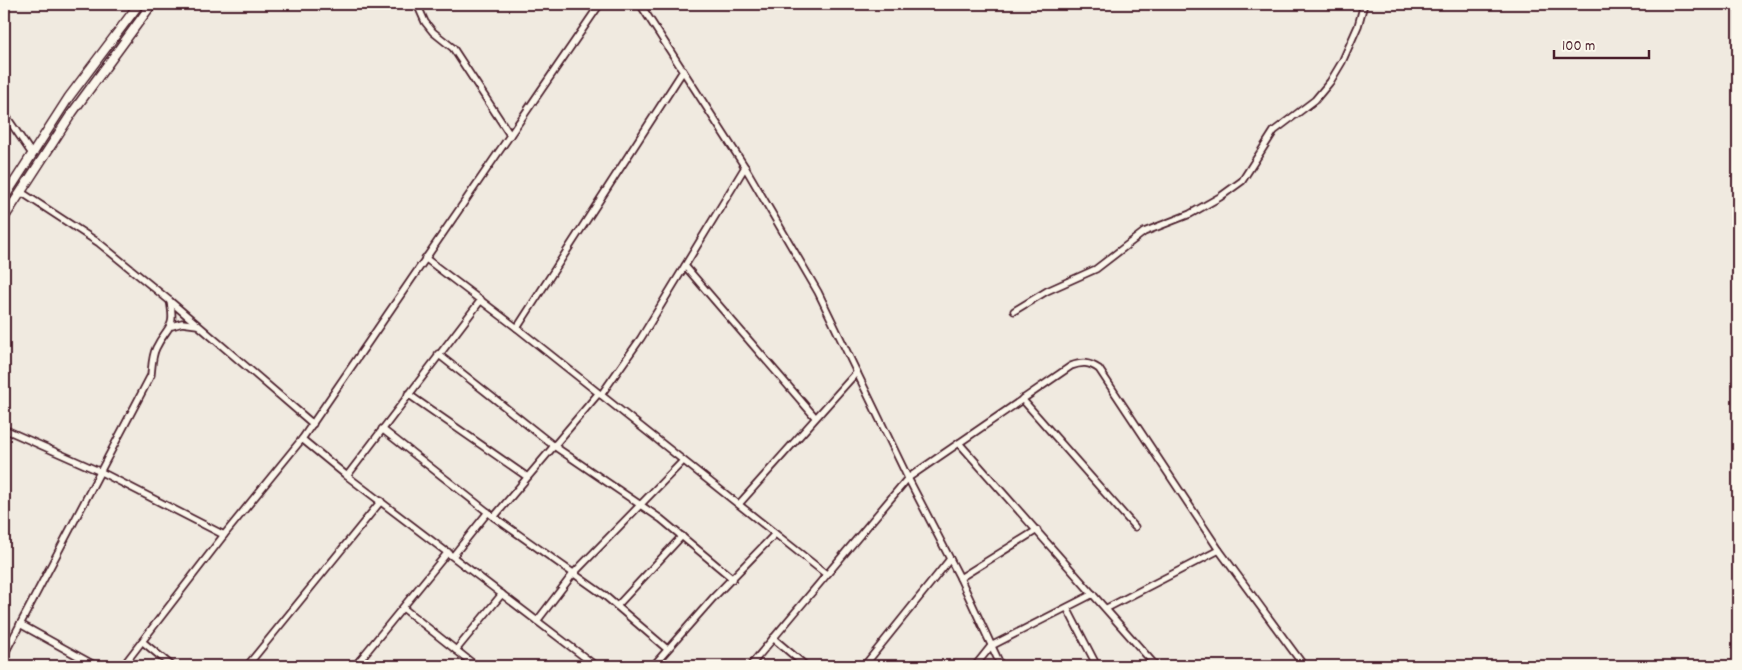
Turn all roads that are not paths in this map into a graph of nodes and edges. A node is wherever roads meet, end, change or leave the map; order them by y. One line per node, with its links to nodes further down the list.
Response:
1 (139, 4): 10 (main road)
2 (152, 4): 13 (main road)
3 (417, 4): 9 (street)
4 (600, 4): 9 (street)
5 (640, 4): 7 (street)
6 (1364, 4): 20 (street)
7 (682, 71): 11 (street); 23 (street)
8 (4, 113): 10 (street)
9 (510, 135): 16 (street)
10 (32, 154): 12 (main road)
11 (745, 167): 17 (street); 25 (street)
12 (7, 189): 14 (main road)
13 (21, 192): 15 (main road); 19 (street)
14 (4, 198)
15 (4, 218)
16 (425, 258): 18 (street); 30 (street)
17 (685, 266): 27 (street); 29 (street)
18 (481, 300): 23 (street); 24 (street)
19 (170, 301): 21 (street); 22 (street)
20 (1014, 311)
21 (198, 325): 22 (street); 30 (street)
22 (172, 326): 37 (street)
23 (517, 328): 27 (street)
24 (438, 354): 26 (street); 35 (street)
25 (857, 372): 29 (street); 40 (street)
26 (408, 394): 32 (street); 39 (street)
27 (600, 394): 35 (street); 36 (street)
28 (1022, 400): 34 (street); 45 (street); 50 (street)
29 (815, 417): 42 (street)
30 (313, 424): 33 (street)
31 (4, 429): 37 (street)
32 (382, 429): 38 (street); 44 (street)
33 (302, 439): 38 (street); 48 (street)
34 (959, 443): 40 (street); 46 (street)
35 (554, 446): 39 (street); 43 (street)
36 (683, 461): 42 (street); 43 (street)
37 (101, 472): 48 (street); 64 (street)
38 (347, 476): 41 (street)
39 (526, 476): 44 (street)
40 (908, 478): 52 (street); 54 (street)
41 (381, 501): 51 (street); 75 (street)
42 (739, 504): 47 (street)
43 (641, 506): 49 (street); 53 (street)
44 (491, 514): 51 (street); 53 (street)
45 (1135, 527)
46 (1037, 530): 55 (street); 58 (street)
47 (774, 534): 54 (street); 56 (street)
48 (224, 536): 66 (street)
49 (682, 536): 56 (street); 59 (street)
50 (1219, 550): 62 (street); 88 (street)
51 (451, 554): 57 (street); 60 (street)
52 (950, 559): 55 (street); 83 (street)
53 (573, 574): 59 (street); 63 (street)
54 (826, 574): 65 (street)
55 (960, 578): 67 (street)
56 (733, 579): 68 (street)
57 (502, 594): 63 (street); 69 (street)
58 (1093, 594): 61 (street); 62 (street)
59 (617, 606): 68 (street)
60 (403, 608): 69 (street); 71 (street)
61 (1067, 608): 67 (street); 86 (street)
62 (1106, 608): 87 (street)
63 (537, 621): 79 (street)
64 (20, 624): 70 (street); 72 (street)
65 (773, 638): 81 (street); 82 (street)
66 (143, 642): 73 (street); 74 (street)
67 (991, 646): 84 (street); 85 (street)
68 (667, 649): 80 (street)
69 (456, 650): 78 (street)
70 (4, 655)
71 (360, 660): 76 (street); 77 (street)
72 (96, 666)
73 (123, 666)
74 (172, 666)
75 (247, 666)
76 (355, 666)
77 (369, 666)
78 (476, 666)
79 (596, 666)
80 (653, 666)
81 (750, 666)
82 (806, 666)
83 (864, 666)
84 (975, 666)
85 (1001, 666)
86 (1097, 666)
87 (1156, 666)
88 (1304, 666)

